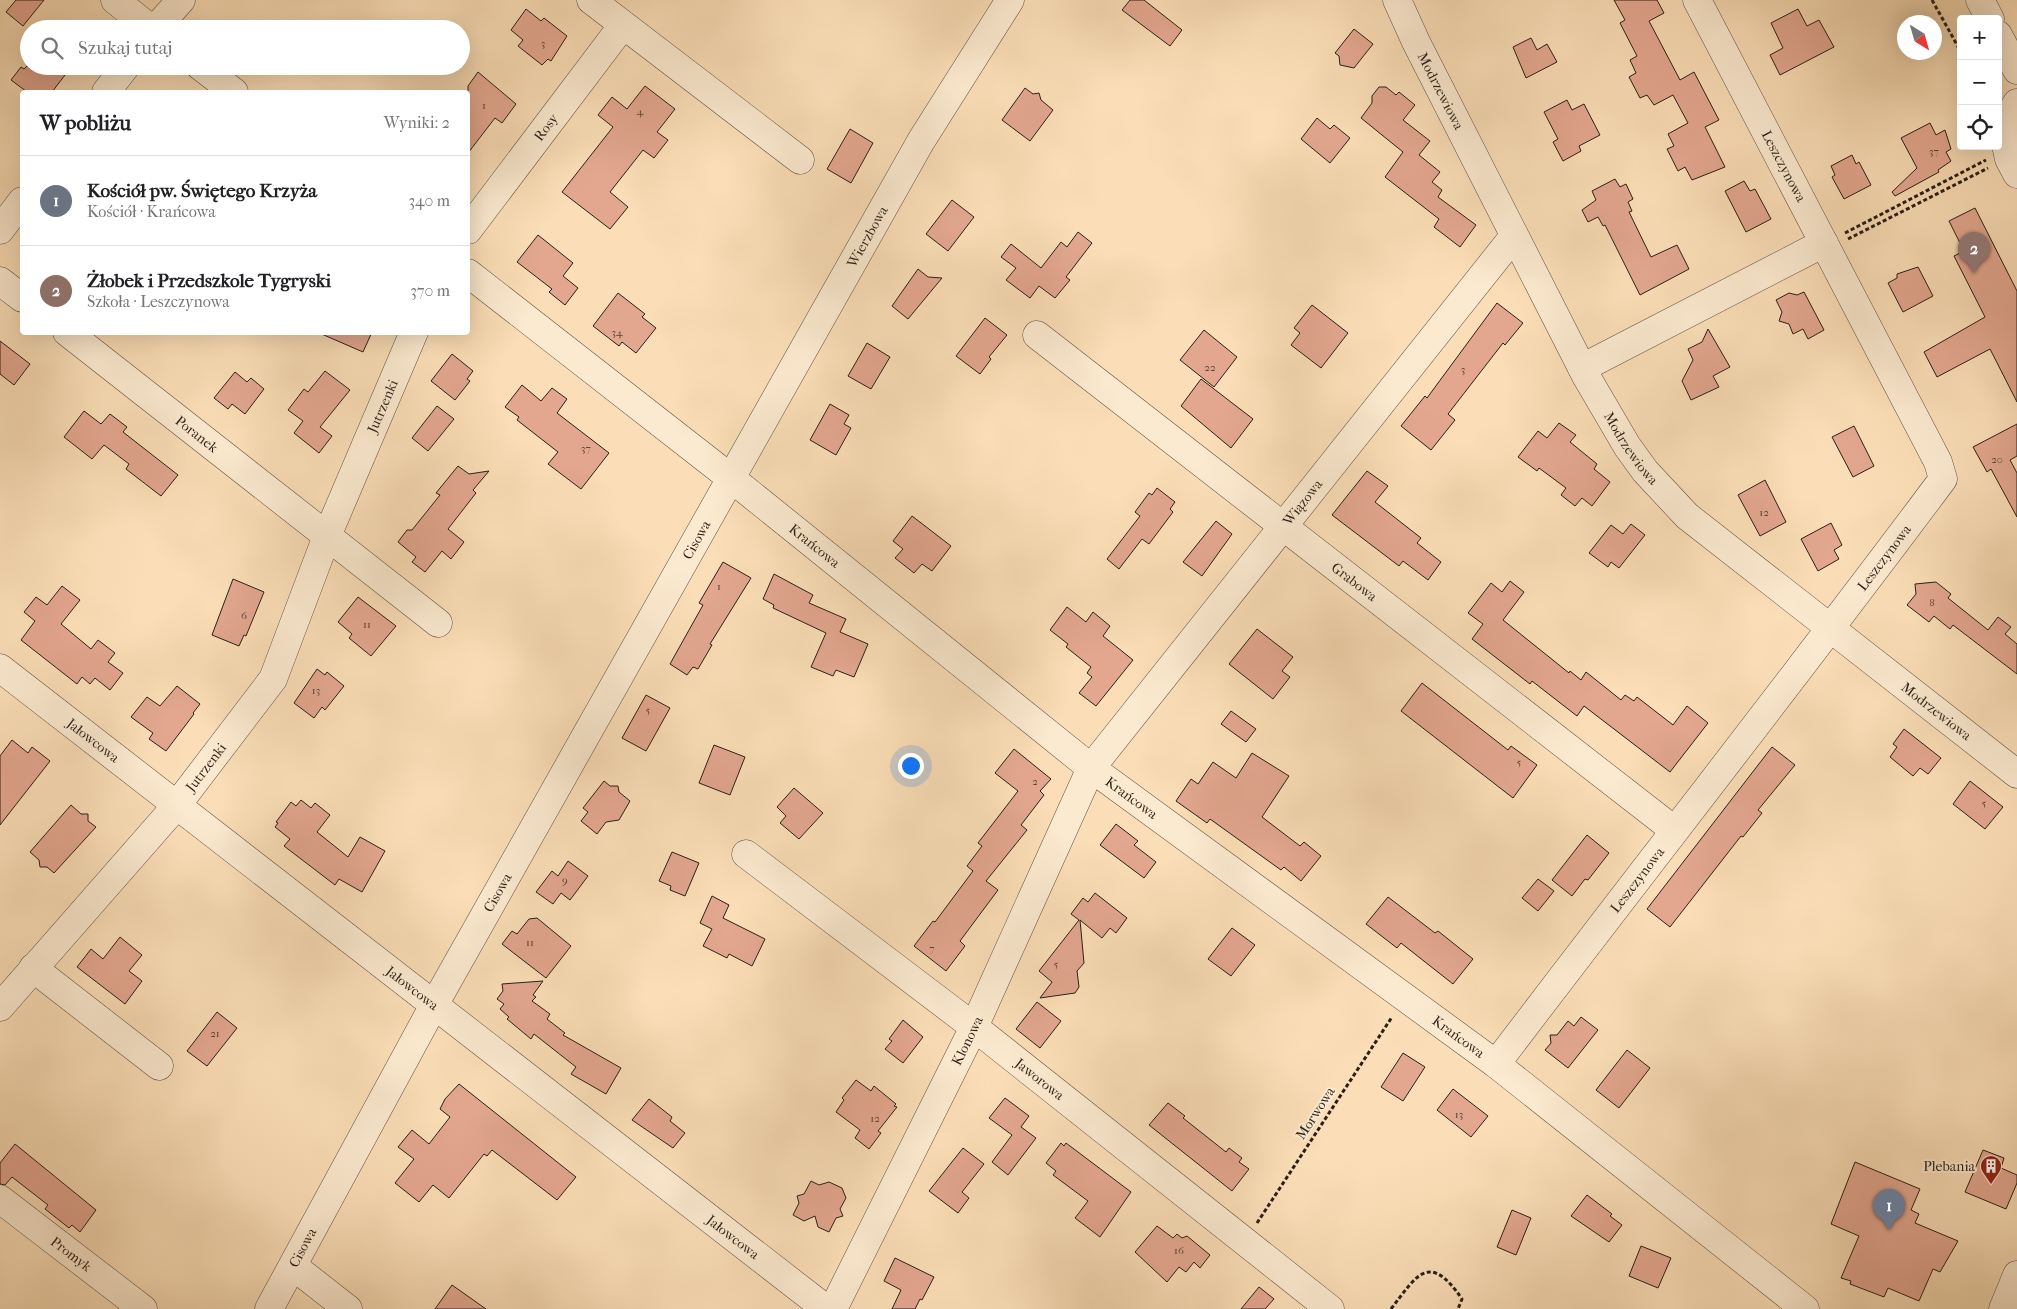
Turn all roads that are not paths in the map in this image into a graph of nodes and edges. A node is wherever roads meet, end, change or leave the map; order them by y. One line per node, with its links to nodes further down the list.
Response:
1 (115, 0): 7 (street)
2 (181, 0): 8 (street)
3 (591, 0): 9 (street)
4 (1010, 0): 31 (street, Wierzbowa)
5 (1397, 0): 22 (street, Modrzewiowa)
6 (1697, 0): 23 (street, Leszczynowa)
7 (140, 20)
8 (163, 20)
9 (623, 26): 17 (street); 20 (street, Rosy)
10 (2002, 42): 11 (street)
11 (2017, 70)
12 (119, 75): 14 (street)
13 (212, 75): 15 (street)
14 (108, 90)
15 (231, 90)
16 (2017, 103): 18 (street)
17 (800, 160)
18 (2017, 174)
19 (20, 204): 21 (street)
20 (470, 227)
21 (0, 230)
22 (1514, 236): 30 (street, Modrzewiowa); 32 (street, Wiązowa)
23 (1826, 246): 30 (street); 35 (street, Leszczynowa)
24 (470, 275): 31 (street, Krańcowa)
25 (0, 280): 26 (street)
26 (20, 296)
27 (71, 335): 33 (street, Poranek)
28 (413, 335): 33 (street, Jutrzenki)
29 (1037, 335): 32 (street, Grabowa)
30 (1582, 368): 35 (street, Modrzewiowa)
31 (732, 479): 37 (street, Krańcowa); 43 (street, Cisowa)
32 (1283, 527): 37 (street, Wiązowa); 40 (street, Grabowa)
33 (327, 536): 34 (street); 39 (street, Jutrzenki)
34 (438, 622)
35 (1830, 629): 38 (street, Modrzewiowa); 40 (street, Leszczynowa)
36 (0, 668): 39 (street, Jałowcowa)
37 (1091, 768): 45 (street, Klonowa); 46 (street, Krańcowa)
38 (2017, 774)
39 (176, 805): 42 (street, Jutrzenki); 43 (street, Jałowcowa)
40 (1674, 830): 46 (street, Leszczynowa)
41 (746, 854): 45 (street, Jaworowa)
42 (33, 968): 44 (street, Jutrzenki); 47 (street)
43 (434, 1005): 49 (street, Cisowa); 54 (street, Jałowcowa)
44 (0, 1007)
45 (974, 1027): 55 (street, Klonowa); 56 (street, Jaworowa)
46 (1496, 1064): 57 (street, Krańcowa)
47 (159, 1066)
48 (0, 1199): 51 (street, Promyk)
49 (293, 1266): 52 (street, Cisowa); 53 (street)
50 (2017, 1276): 58 (street)
51 (143, 1309)
52 (269, 1309)
53 (348, 1309)
54 (826, 1309)
55 (833, 1309)
56 (1330, 1309)
57 (1805, 1309)
58 (2003, 1309)

